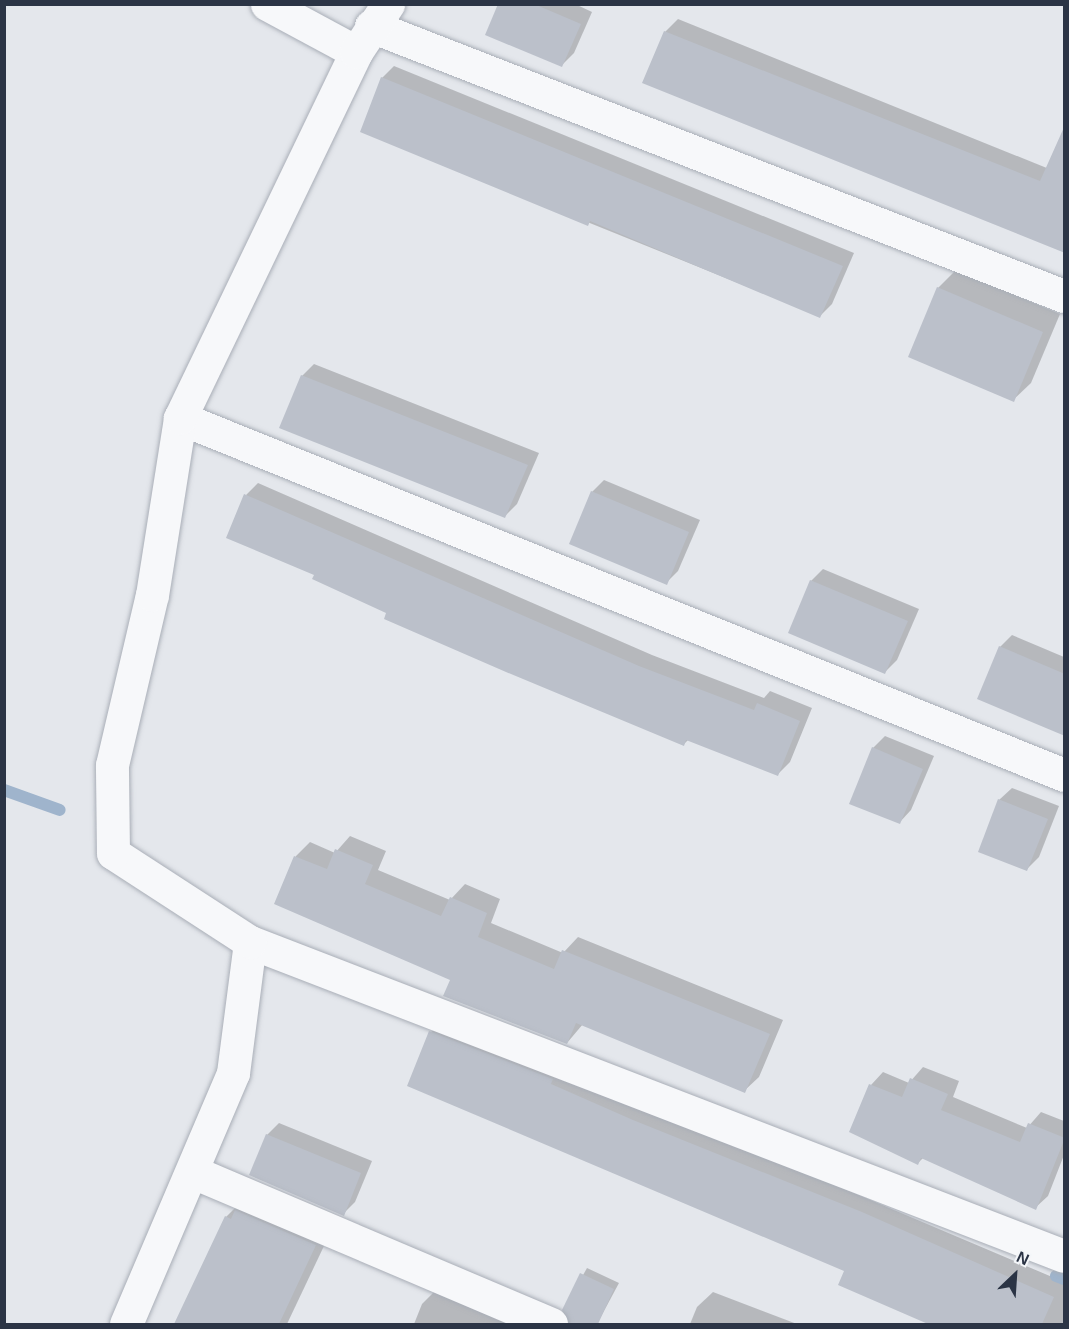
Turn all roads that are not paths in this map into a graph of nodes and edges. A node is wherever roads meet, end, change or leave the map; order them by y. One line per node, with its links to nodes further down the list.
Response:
1 (267, 4): 2 (street)
2 (371, 28): 3 (street); 4 (street)
3 (1065, 296)
4 (180, 418): 5 (street); 6 (street)
5 (1065, 775)
6 (250, 942): 7 (street); 8 (street)
7 (193, 1172): 9 (street); 10 (street)
8 (1065, 1256)
9 (126, 1324)
10 (551, 1324)

